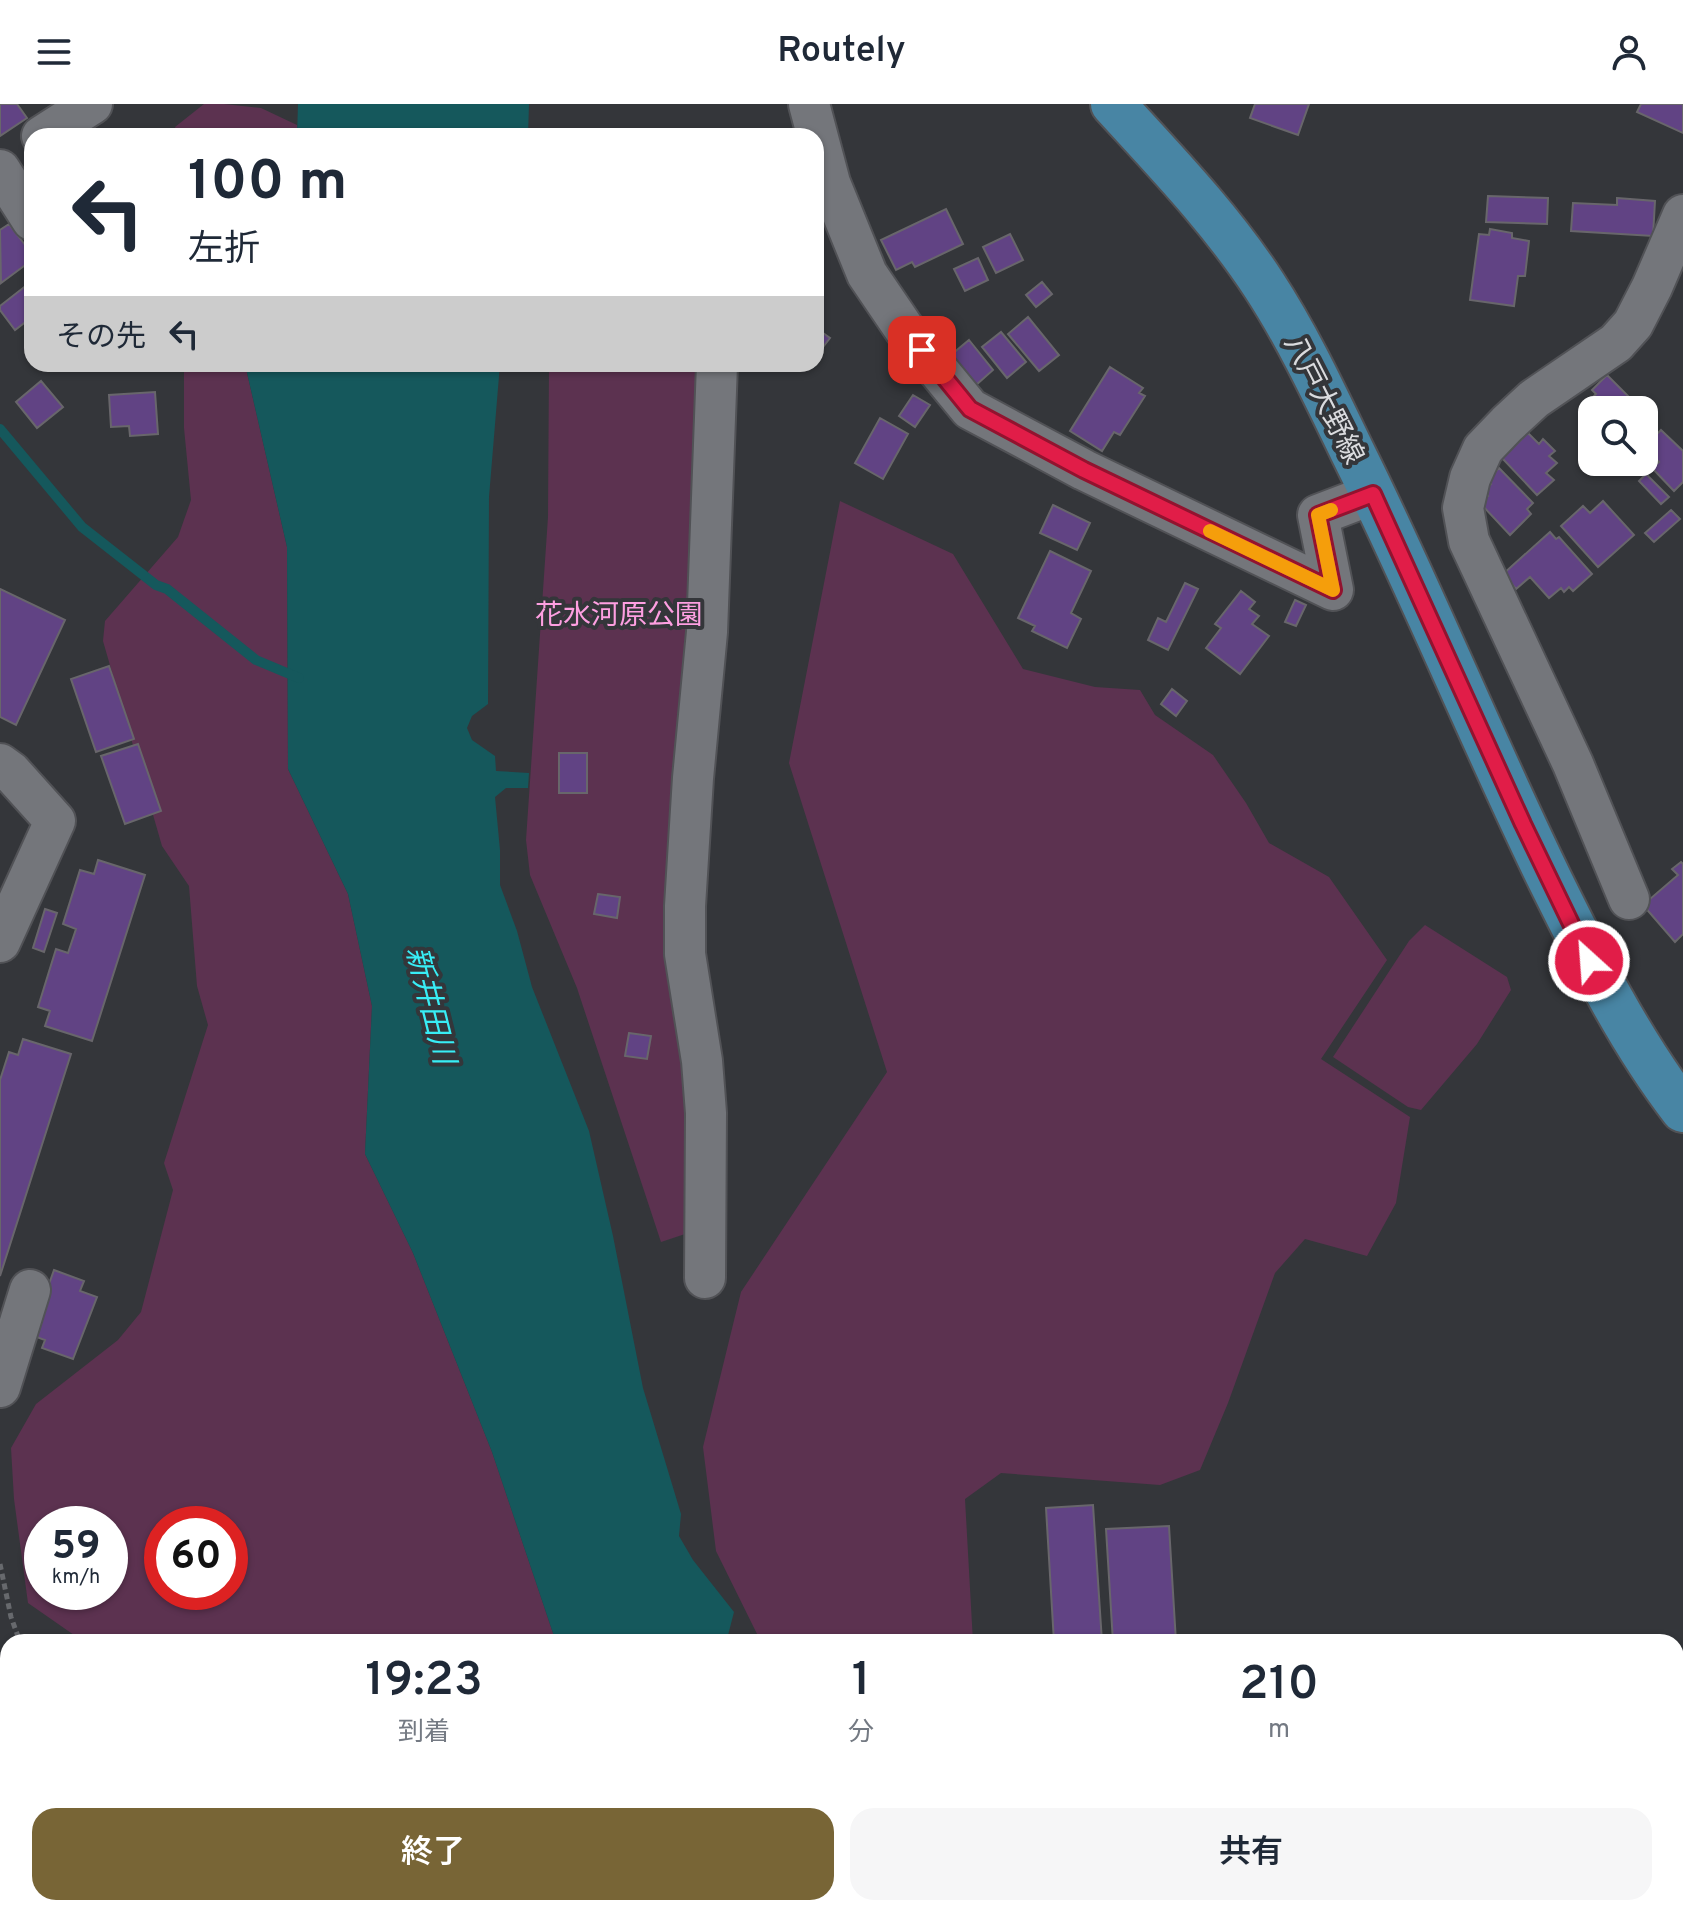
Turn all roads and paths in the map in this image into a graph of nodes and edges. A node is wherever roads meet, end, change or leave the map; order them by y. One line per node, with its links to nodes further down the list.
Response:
1 (92, 104): 3 (street)
2 (1113, 104): 10 (main road, 八戸大野線)
3 (54, 128)
4 (24, 151): 6 (street)
5 (824, 168): 10 (street)
6 (2, 177): 7 (street)
7 (24, 209)
8 (1683, 215): 12 (street)
9 (717, 372): 15 (street)
10 (1373, 494): 14 (main road, 八戸大野線)
11 (0, 764): 13 (street)
12 (1629, 899)
13 (0, 942)
14 (1683, 1110)
15 (705, 1278)
16 (30, 1290): 17 (street)
17 (0, 1387)
18 (0, 1564): 19 (path)
19 (17, 1634)

